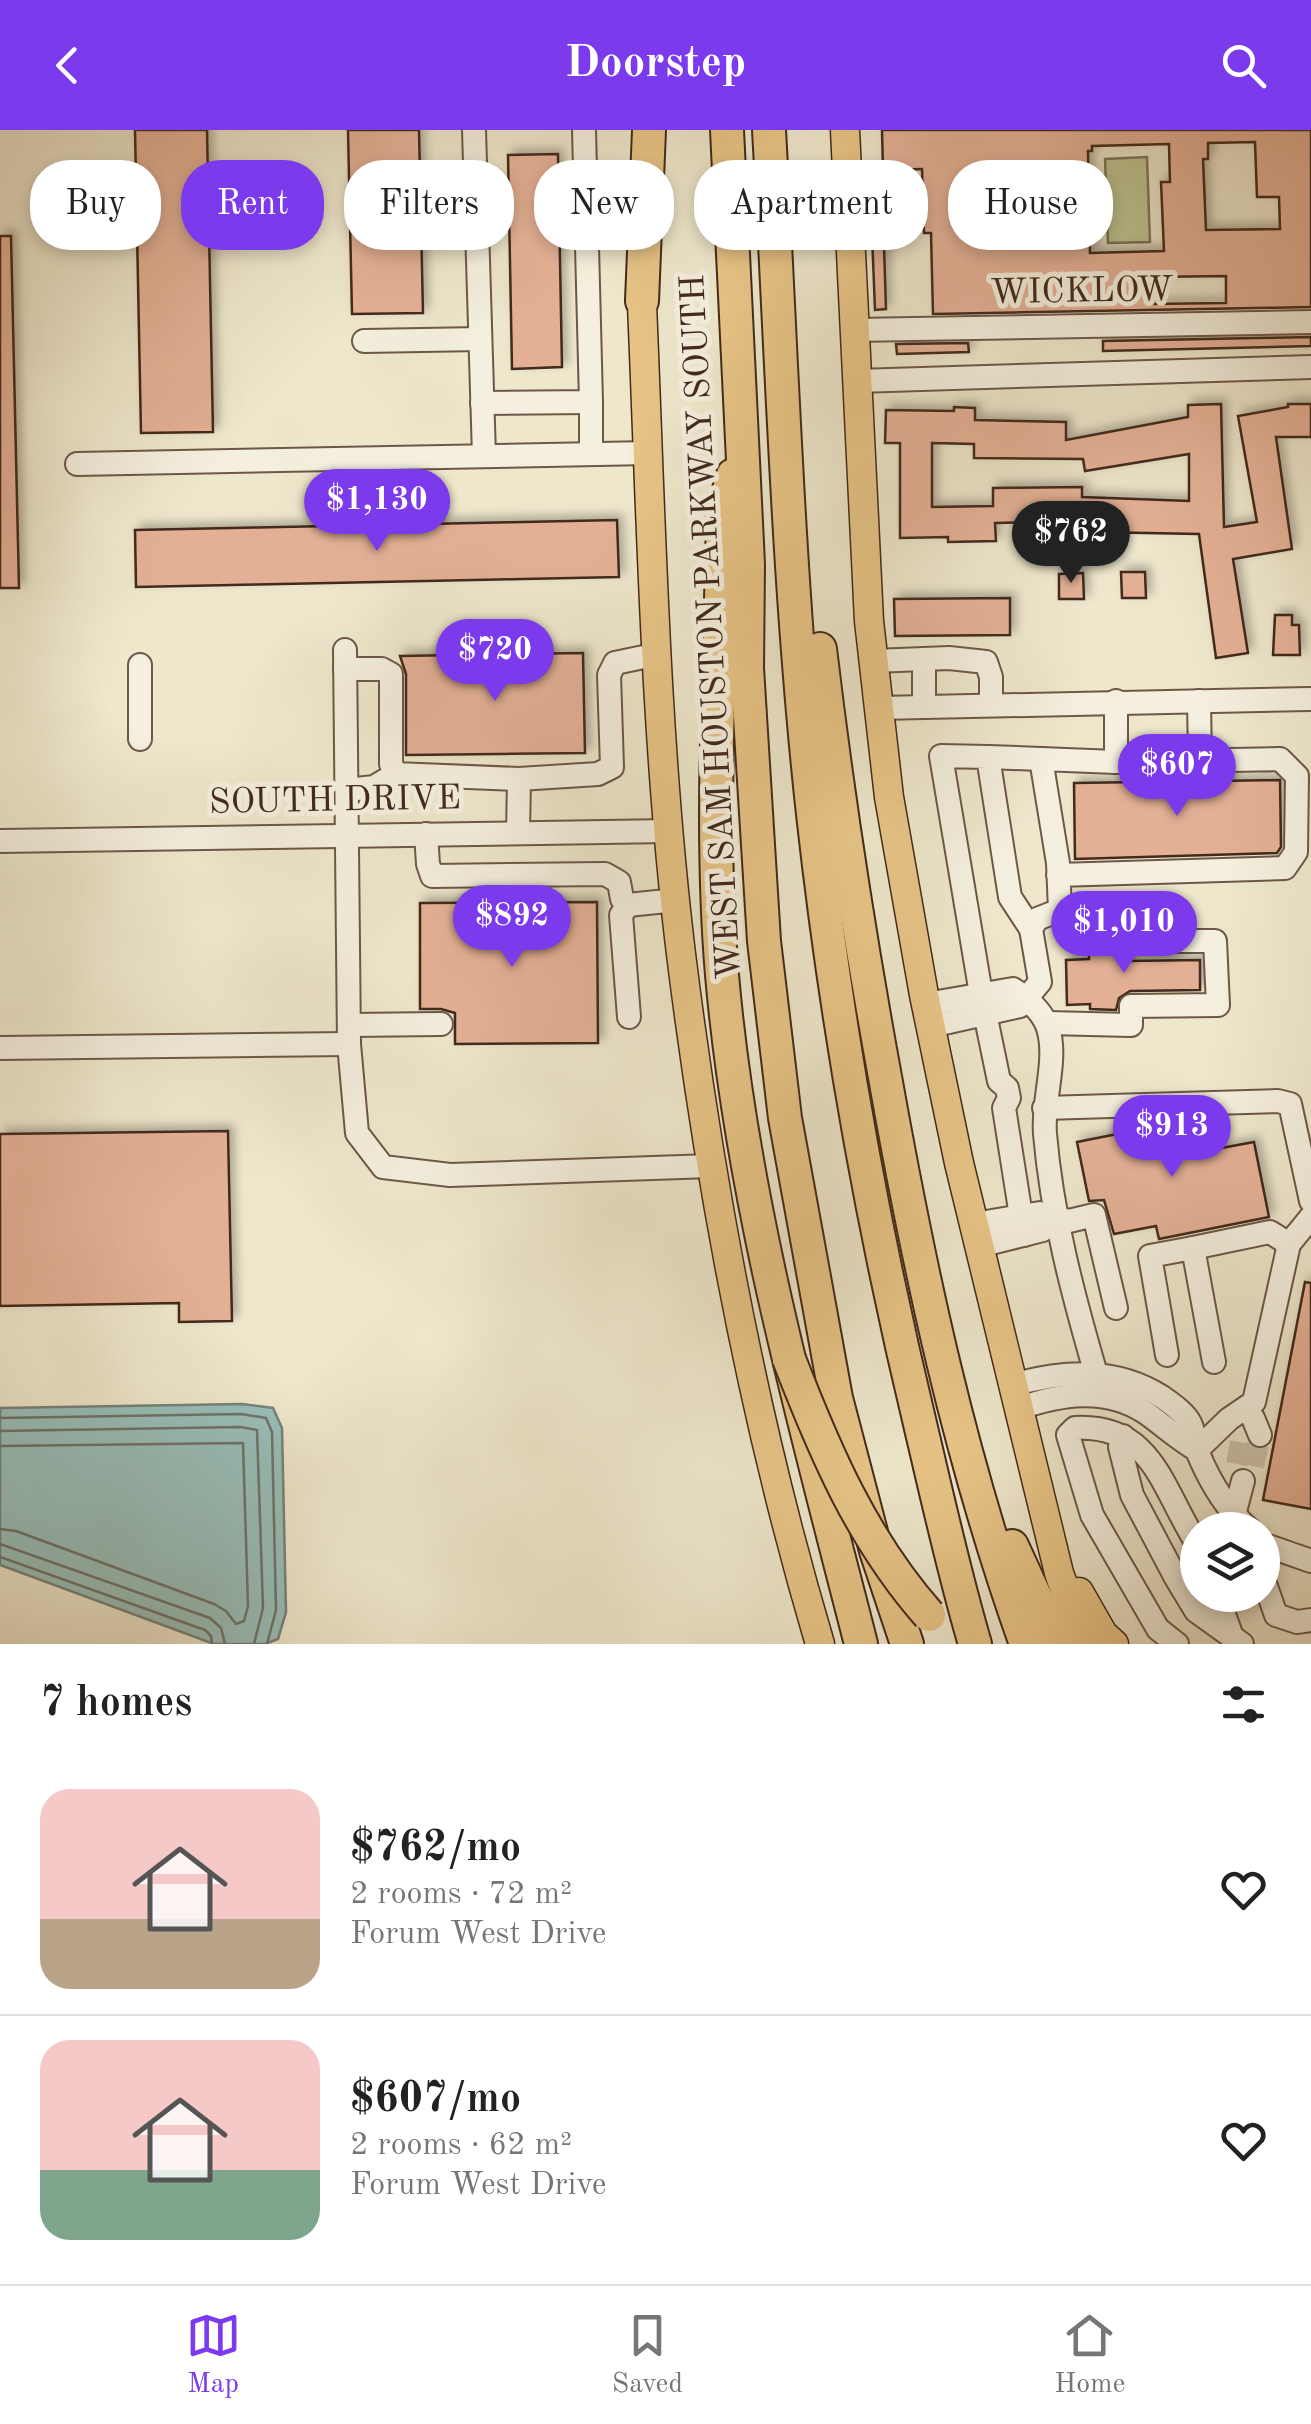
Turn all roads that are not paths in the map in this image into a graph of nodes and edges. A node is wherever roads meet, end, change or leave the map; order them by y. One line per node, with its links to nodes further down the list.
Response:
1 (474, 130): 11 (street)
2 (584, 130): 16 (street)
3 (634, 130): 8 (main road, WEST SAM HOUSTON PARKWAY SOUTH)
4 (649, 130): 8 (highway)
5 (727, 130): 17 (highway, WEST SAM HOUSTON PARKWAY SOUTH)
6 (769, 130): 22 (highway)
7 (845, 130): 10 (main road)
8 (642, 301): 18 (main road, WEST SAM HOUSTON PARKWAY SOUTH)
9 (1311, 322): 10 (street, WICKLOW)
10 (854, 330): 14 (main road)
11 (480, 339): 12 (street); 15 (street)
12 (364, 341)
13 (1311, 367): 14 (street)
14 (857, 381): 25 (main road)
15 (482, 402): 16 (street); 20 (street)
16 (591, 402): 19 (street)
17 (743, 443): 71 (highway); 91 (highway, WEST SAM HOUSTON PARKWAY SOUTH)
18 (649, 453): 19 (street); 23 (main road, WEST SAM HOUSTON PARKWAY SOUTH)
19 (591, 454): 20 (street)
20 (484, 456): 21 (street)
21 (78, 464)
22 (793, 556): 77 (highway); 93 (highway)
23 (658, 654): 39 (street); 41 (main road, WEST SAM HOUSTON PARKWAY SOUTH)
24 (924, 659): 25 (street); 30 (street); 31 (street)
25 (873, 661): 32 (main road)
26 (140, 665): 33 (street)
27 (1311, 699): 28 (street)
28 (1199, 700): 29 (street); 36 (street)
29 (1116, 701): 30 (street); 37 (street)
30 (991, 704): 31 (street)
31 (924, 706): 32 (street)
32 (878, 708): 54 (main road)
33 (140, 739)
34 (988, 757): 35 (street); 51 (street); 53 (street)
35 (1041, 759): 37 (street); 47 (street)
36 (1200, 760): 37 (street); 47 (street)
37 (1116, 762)
38 (396, 774): 39 (street); 40 (street); 40 (street)
39 (520, 779): 42 (street)
40 (346, 790): 44 (street)
41 (670, 831): 42 (street, SOUTH DRIVE); 48 (main road, WEST SAM HOUSTON PARKWAY SOUTH)
42 (525, 833): 43 (street, SOUTH DRIVE); 46 (street)
43 (426, 834): 44 (street, SOUTH DRIVE); 46 (street)
44 (347, 835): 45 (street, SOUTH DRIVE); 58 (street)
45 (0, 841)
46 (534, 874): 49 (street)
47 (1058, 875): 50 (street)
48 (676, 900): 49 (street); 61 (main road, WEST SAM HOUSTON PARKWAY SOUTH)
49 (628, 905): 55 (street)
50 (1060, 910): 51 (street); 57 (street)
51 (1031, 929): 52 (street)
52 (1025, 997): 53 (street); 57 (street)
53 (983, 1004): 54 (street); 65 (street)
54 (928, 1014): 66 (main road)
55 (629, 1017)
56 (440, 1024): 58 (street)
57 (1047, 1024): 60 (street)
58 (349, 1034): 59 (street); 61 (street)
59 (0, 1048)
60 (1044, 1108): 62 (street); 64 (street)
61 (711, 1166): 89 (main road, WEST SAM HOUSTON PARKWAY SOUTH)
62 (1311, 1201)
63 (1311, 1217): 67 (street)
64 (1056, 1218): 65 (street); 69 (street); 73 (street)
65 (1022, 1226): 66 (street)
66 (976, 1235): 74 (main road)
67 (1288, 1244): 68 (street); 76 (street)
68 (1193, 1248): 70 (street); 72 (street)
69 (1116, 1308)
70 (1167, 1355)
71 (789, 1359): 90 (highway, bridge); 92 (highway, bridge)
72 (1214, 1362)
73 (1096, 1374): 74 (street); 76 (street)
74 (1014, 1397): 76 (street); 82 (main road)
75 (1123, 1436): 81 (street); 88 (street); 98 (street)
76 (1196, 1450): 79 (street)
77 (965, 1456): 94 (highway); 95 (highway)
78 (1244, 1470): 80 (street)
79 (1233, 1512)
80 (1249, 1512)
81 (1180, 1518)
82 (1050, 1535): 96 (main road); 97 (main road)
83 (1280, 1552): 84 (street)
84 (1311, 1561)
85 (1224, 1612): 88 (street)
86 (1275, 1612): 87 (street)
87 (1311, 1620)
88 (1237, 1641)
89 (820, 1644)
90 (861, 1644)
91 (907, 1644)
92 (958, 1644)
93 (975, 1644)
94 (1026, 1644)
95 (1062, 1644)
96 (1084, 1644)
97 (1114, 1644)
98 (1177, 1644)

